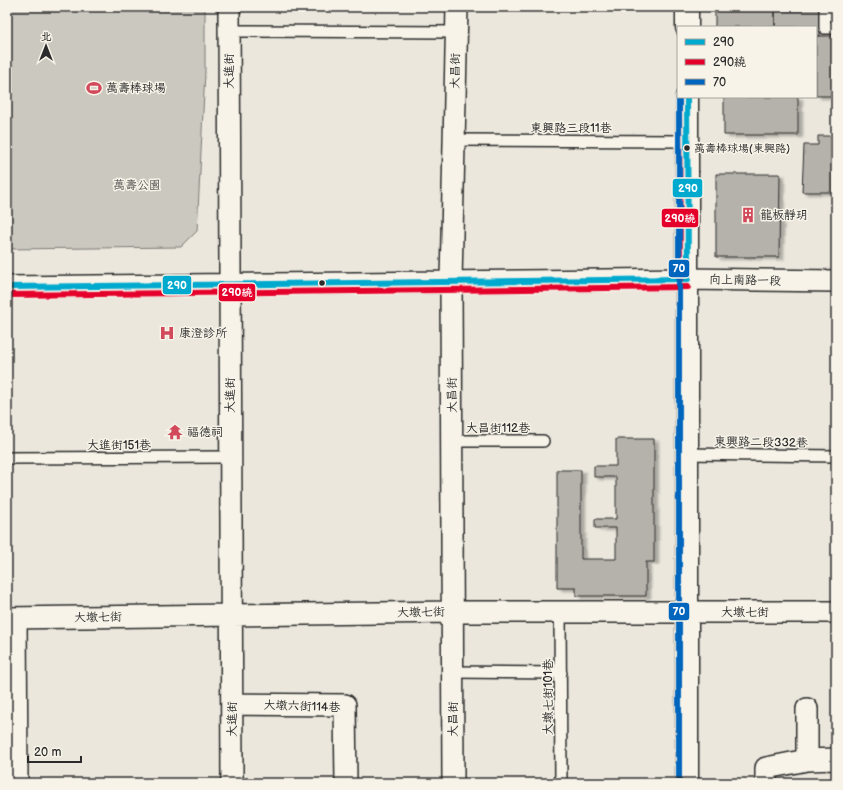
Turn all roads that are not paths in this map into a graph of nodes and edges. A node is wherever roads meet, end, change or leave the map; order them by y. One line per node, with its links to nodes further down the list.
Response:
1 (229, 7): 7 (street, 大進街)
2 (457, 7): 8 (street, 大昌街)
3 (687, 7): 5 (street)
4 (825, 7): 6 (lane)
5 (687, 26)
6 (836, 28)
7 (229, 31): 8 (lane); 15 (street, 大進街)
8 (456, 32): 10 (street, 大昌街)
9 (687, 98): 11 (street)
10 (454, 140): 11 (lane, 東興路三段11巷); 13 (street, 大昌街)
11 (687, 141): 12 (street)
12 (688, 279): 13 (street, 向上南路一段); 14 (street, 向上南路一段); 19 (street)
13 (451, 281): 15 (street, 向上南路一段); 17 (street, 大昌街)
14 (836, 281)
15 (230, 283): 16 (street, 向上南路一段); 21 (street, 大進街)
16 (7, 287)
17 (452, 442): 18 (lane, 大昌街112巷); 23 (street, 大昌街)
18 (543, 442)
19 (686, 454): 20 (lane, 東興路二段332巷); 25 (street)
20 (836, 456)
21 (230, 457): 22 (lane, 大進街151巷); 27 (street, 大進街)
22 (7, 458)
23 (452, 612): 24 (street, 大墩七街); 27 (street, 大墩七街); 29 (street, 大昌街)
24 (560, 612): 25 (street, 大墩七街); 30 (lane, 大墩七街101巷)
25 (687, 612): 26 (street, 大墩七街); 41 (street)
26 (836, 612)
27 (230, 614): 28 (street, 大墩七街); 31 (street, 大進街)
28 (12, 618): 36 (street)
29 (453, 672): 30 (lane); 39 (street, 大昌街)
30 (561, 673): 40 (lane, 大墩七街101巷)
31 (232, 704): 37 (street, 大進街); 38 (street, 大墩六街114巷)
32 (807, 709): 34 (street)
33 (836, 759): 34 (street)
34 (807, 760): 35 (street)
35 (766, 775)
36 (17, 783)
37 (232, 783)
38 (346, 783)
39 (453, 783)
40 (561, 783)
41 (686, 783)

